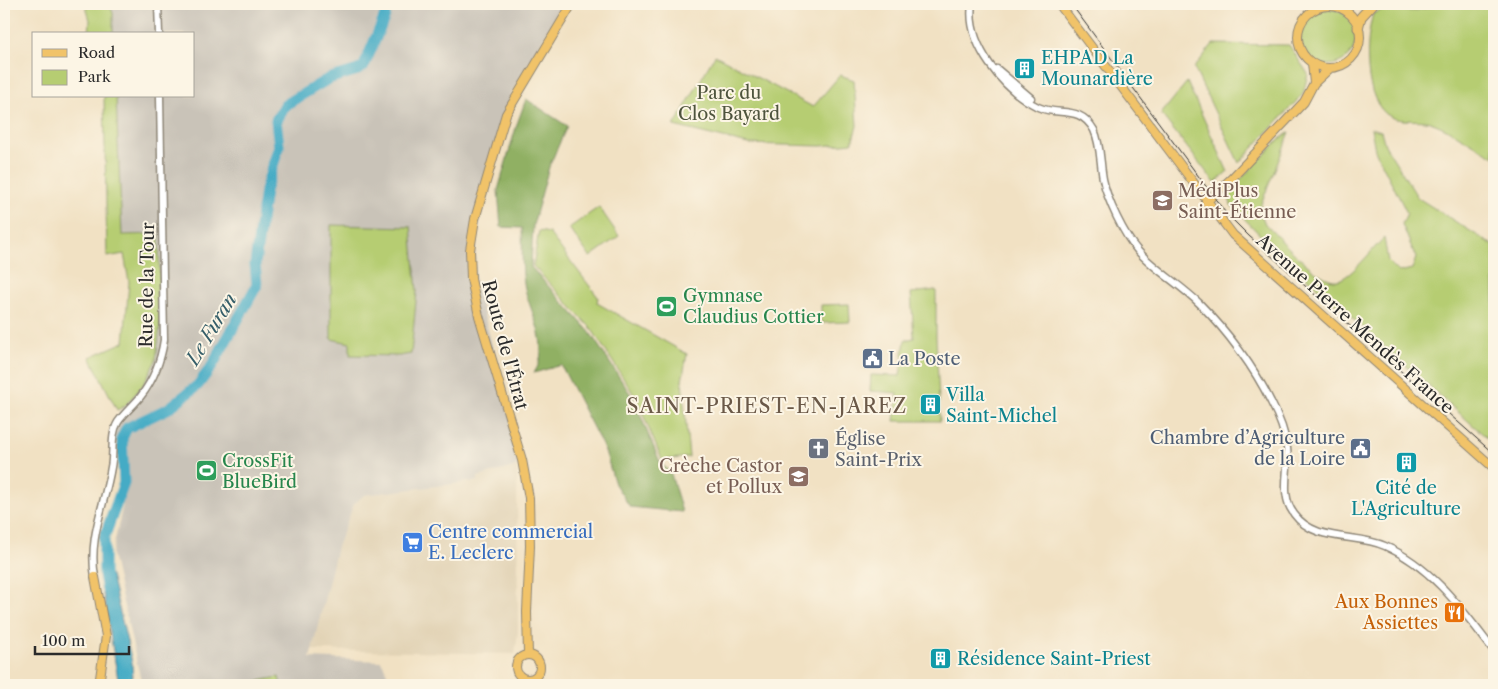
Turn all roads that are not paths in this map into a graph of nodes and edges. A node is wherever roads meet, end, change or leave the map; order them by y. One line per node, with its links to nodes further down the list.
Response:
1 (158, 4): 9 (street)
2 (572, 4): 18 (main road, Route de l'Étrat)
3 (972, 4): 17 (street)
4 (1059, 4): 14 (main road, Avenue Pierre Mendès France)
5 (1373, 4): 8 (highway)
6 (1335, 5): 7 (main road); 8 (main road)
7 (1318, 6): 10 (main road)
8 (1358, 28): 11 (main road)
9 (159, 32)
10 (1312, 63): 11 (main road); 12 (main road)
11 (1329, 69): 12 (main road)
12 (1314, 83): 14 (main road)
13 (160, 98): 16 (street, Rue de la Tour)
14 (1206, 202): 15 (main road, Avenue Pierre Mendès France)
15 (1494, 468)
16 (95, 576): 20 (main road)
17 (1494, 651)
18 (528, 655): 19 (main road); 19 (main road)
19 (527, 682)
20 (99, 685)

